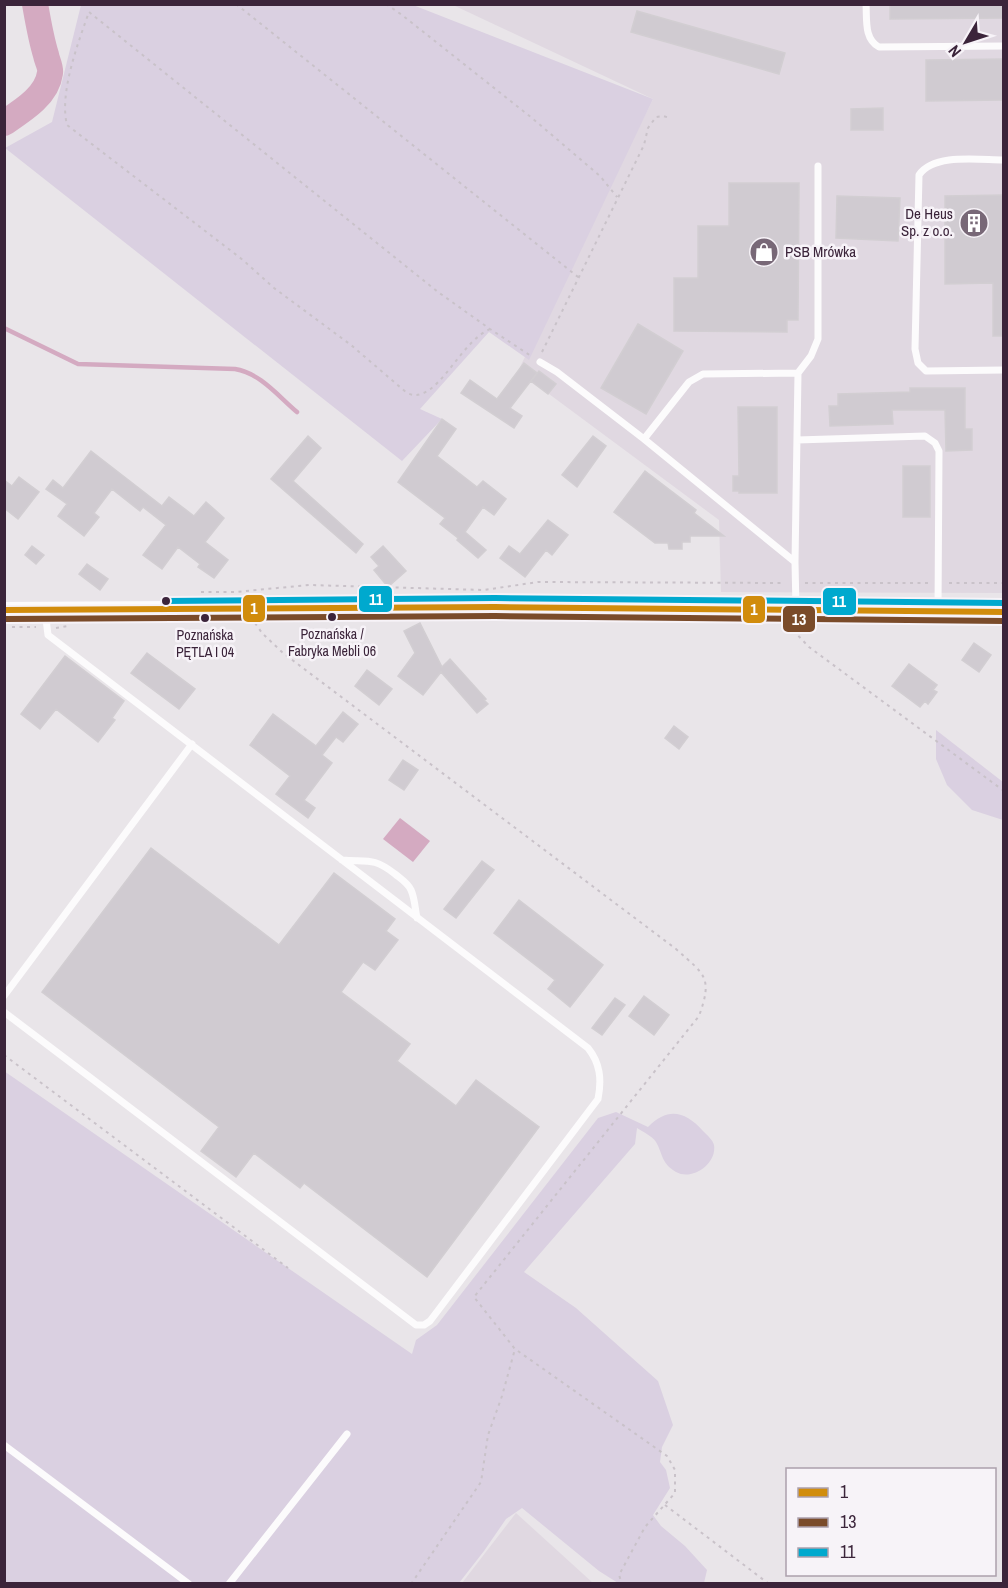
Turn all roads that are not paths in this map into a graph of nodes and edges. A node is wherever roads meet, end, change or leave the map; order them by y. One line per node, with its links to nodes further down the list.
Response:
1 (866, 4): 2 (lane)
2 (1004, 46)
3 (1004, 160): 6 (lane)
4 (818, 166): 7 (lane)
5 (540, 362): 8 (lane)
6 (1004, 370)
7 (798, 373): 8 (lane); 9 (lane)
8 (644, 440): 10 (lane)
9 (797, 440): 10 (lane); 14 (lane)
10 (795, 562): 13 (lane)
11 (45, 609): 12 (street); 13 (street); 16 (lane)
12 (4, 610)
13 (789, 610): 14 (street)
14 (938, 611): 15 (street)
15 (1004, 612)
16 (192, 744): 17 (lane); 19 (lane)
17 (342, 860): 18 (lane); 18 (lane)
18 (417, 918): 20 (lane)
19 (4, 996)
20 (4, 1012)
21 (347, 1434): 24 (lane)
22 (4, 1445): 23 (lane)
23 (189, 1584)
24 (229, 1584)

